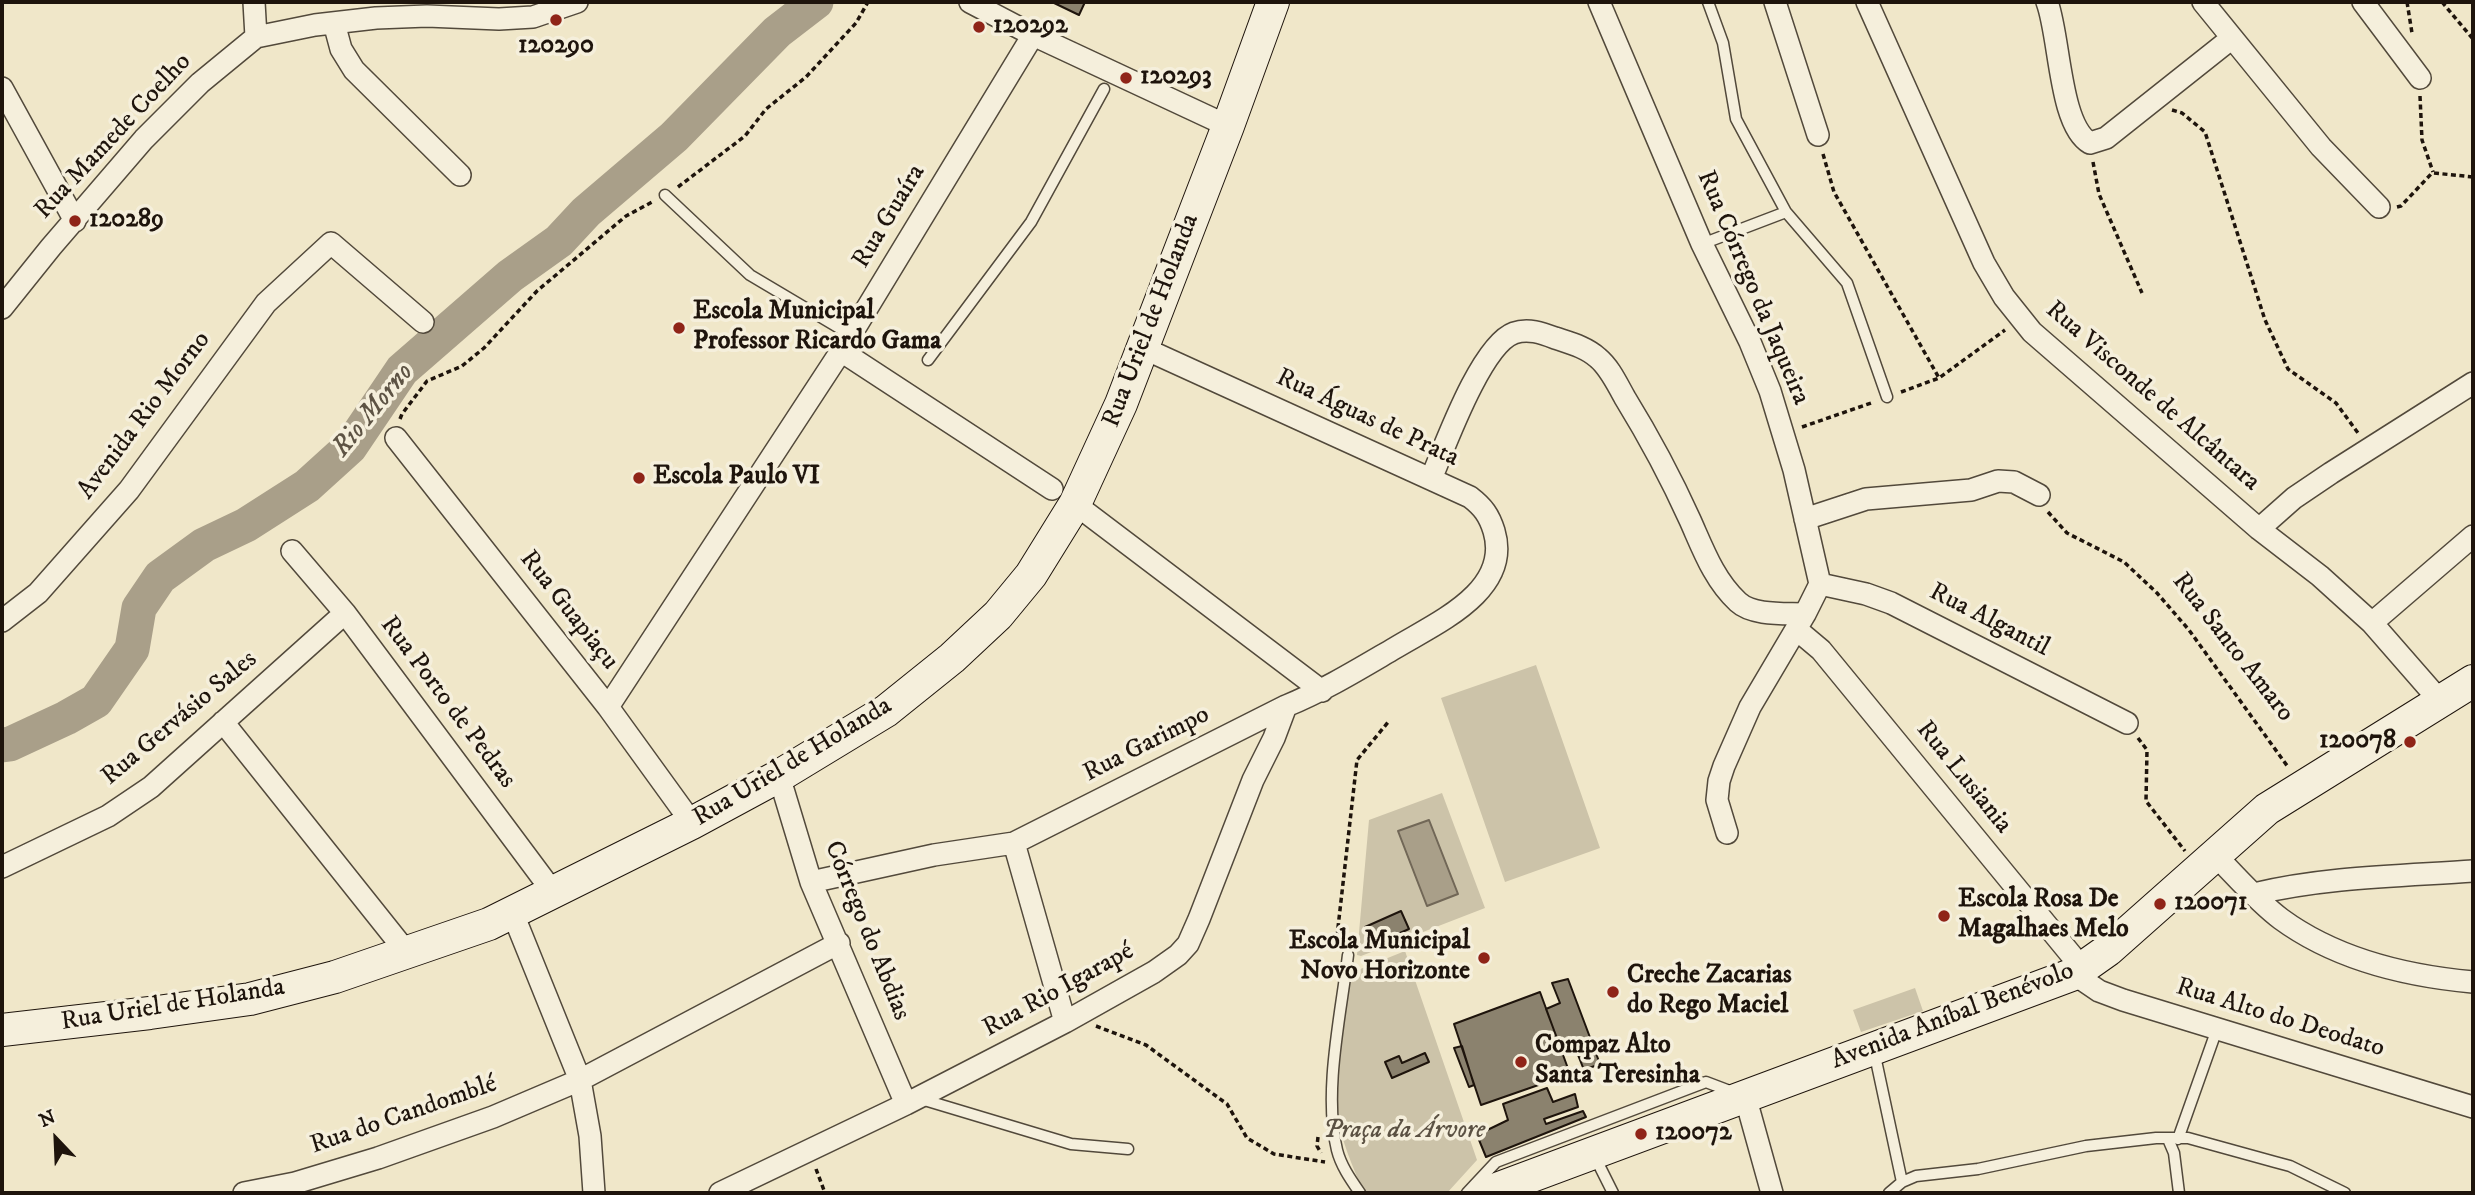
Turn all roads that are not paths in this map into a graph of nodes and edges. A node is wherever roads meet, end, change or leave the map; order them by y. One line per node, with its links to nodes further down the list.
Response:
1 (254, 2): 14 (street)
2 (577, 2): 12 (street, Rua Mamede Coelho)
3 (970, 2): 13 (street)
4 (1273, 2): 19 (main road, Rua Uriel de Holanda)
5 (1599, 2): 26 (street, Rua Córrego da Jaqueira)
6 (1708, 2): 24 (lane)
7 (1775, 2): 20 (street)
8 (1867, 2): 39 (street, Rua Visconde de Alcântara)
9 (2047, 2): 15 (street)
10 (2203, 2): 15 (street)
11 (2363, 2): 16 (street)
12 (334, 23): 14 (street, Rua Mamede Coelho); 21 (street)
13 (1033, 35): 17 (street); 29 (street, Rua Guaíra)
14 (256, 37): 25 (street, Rua Mamede Coelho)
15 (2232, 37): 23 (street)
16 (2420, 78)
17 (1109, 81): 19 (street); 31 (lane)
18 (2, 88): 25 (street)
19 (1228, 126): 30 (main road, Rua Uriel de Holanda)
20 (1818, 135)
21 (460, 175)
22 (666, 195): 29 (lane)
23 (2379, 207)
24 (1786, 212): 26 (lane); 33 (lane)
25 (75, 221): 27 (street, Rua Mamede Coelho)
26 (1702, 244): 38 (street, Rua Córrego da Jaqueira)
27 (2, 308)
28 (423, 322): 45 (street, Avenida Rio Morno)
29 (846, 343): 37 (street); 52 (street, Rua Guaíra)
30 (1143, 348): 35 (street, Rua Águas de Prata); 37 (main road, Rua Uriel de Holanda)
31 (928, 360)
32 (2473, 383): 39 (street)
33 (1887, 397)
34 (396, 438): 52 (street, Rua Guapiaçu)
35 (1430, 478): 43 (street, Rua Águas de Prata); 46 (street)
36 (2039, 495): 38 (street)
37 (1064, 496): 49 (street); 55 (main road, Rua Uriel de Holanda)
38 (1804, 519): 42 (street, Rua Córrego da Jaqueira)
39 (2259, 528): 47 (street, Rua Visconde de Alcântara)
40 (2473, 536): 47 (street)
41 (292, 551): 44 (street, Rua Porto de Pedras)
42 (1820, 584): 46 (street); 54 (street, Rua Algantil)
43 (1480, 590): 49 (street, Rua Garimpo)
44 (345, 613): 53 (street, Rua Gervásio Sales); 63 (street, Rua Porto de Pedras)
45 (2, 621)
46 (1801, 622): 57 (street); 69 (street, Rua Lusiania)
47 (2372, 623): 50 (street, Rua Visconde de Alcântara)
48 (2473, 681): 50 (main road, Avenida Aníbal Benévolo)
49 (1322, 691): 51 (street, Rua Garimpo)
50 (2441, 702): 59 (main road, Avenida Aníbal Benévolo)
51 (1286, 706): 58 (street, Rua Garimpo); 71 (street, Rua Rio Igarapé)
52 (608, 707): 56 (street, Rua Guapiaçu)
53 (223, 722): 60 (street, Rua Gervásio Sales); 67 (street)
54 (2127, 723)
55 (779, 776): 56 (main road, Rua Uriel de Holanda); 62 (street, Córrego do Abdias)
56 (692, 823): 63 (main road, Rua Uriel de Holanda)
57 (1727, 833)
58 (1014, 844): 62 (street, Rua Garimpo); 71 (street)
59 (2207, 862): 64 (street); 69 (main road, Avenida Aníbal Benévolo)
60 (2, 867)
61 (2473, 871): 64 (street)
62 (811, 882): 66 (street, Córrego do Abdias)
63 (552, 892): 65 (main road, Rua Uriel de Holanda)
64 (2254, 894): 70 (street)
65 (513, 914): 67 (main road, Rua Uriel de Holanda); 75 (street)
66 (839, 943): 75 (street, Rua do Candomblé); 77 (street, Córrego do Abdias)
67 (408, 954): 72 (main road, Rua Uriel de Holanda)
68 (1348, 955): 86 (lane)
69 (2078, 971): 73 (street, Rua Alto do Deodato); 74 (main road, Avenida Aníbal Benévolo)
70 (2473, 982)
71 (1069, 1020): 77 (street, Rua Rio Igarapé)
72 (2, 1029)
73 (2217, 1029): 78 (street, Rua Alto do Deodato); 79 (lane)
74 (1873, 1050): 76 (main road, Avenida Aníbal Benévolo); 82 (lane)
75 (580, 1080): 83 (street, Rua do Candomblé); 84 (street)
76 (1745, 1096): 81 (main road, Avenida Aníbal Benévolo); 87 (lane); 90 (street)
77 (912, 1101): 80 (lane); 85 (street, Rua Rio Igarapé)
78 (2473, 1107)
79 (2173, 1139): 82 (lane); 92 (lane); 93 (lane)
80 (1128, 1149)
81 (1592, 1153): 88 (main road, Avenida Aníbal Benévolo); 89 (lane)
82 (1902, 1182): 91 (lane)
83 (244, 1193)
84 (594, 1193)
85 (720, 1193)
86 (1360, 1193)
87 (1467, 1193)
88 (1486, 1193)
89 (1613, 1193)
90 (1772, 1193)
91 (1889, 1193)
92 (2179, 1193)
93 (2345, 1193)

